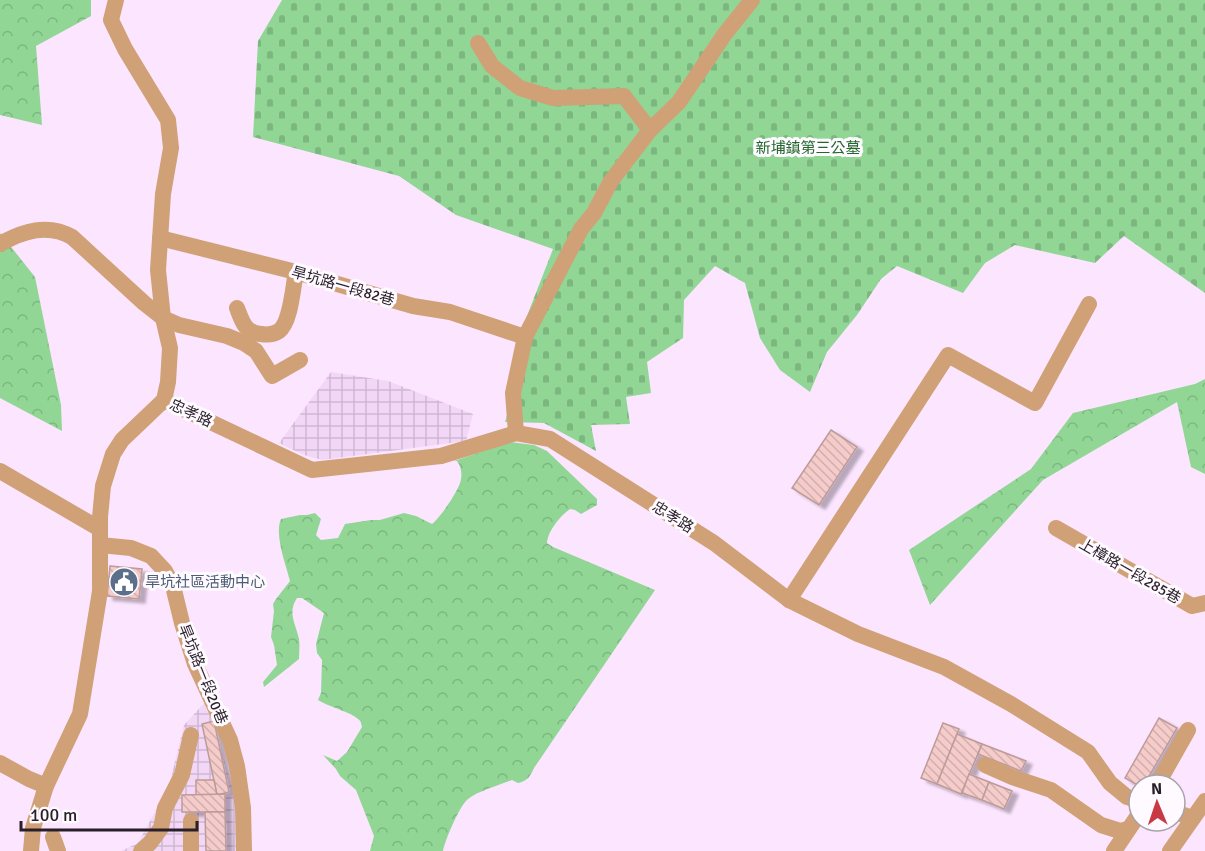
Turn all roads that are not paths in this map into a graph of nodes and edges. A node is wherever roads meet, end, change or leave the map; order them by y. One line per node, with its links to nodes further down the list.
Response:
1 (115, 0): 5 (street)
2 (752, 0): 4 (street)
3 (478, 43): 4 (street)
4 (650, 130): 11 (street)
5 (160, 238): 7 (street, 旱坑路一段82巷); 10 (street)
6 (0, 244): 10 (street)
7 (296, 272): 9 (street); 11 (street, 旱坑路一段82巷)
8 (1089, 304): 18 (street)
9 (237, 308)
10 (163, 318): 12 (street); 13 (street)
11 (525, 337): 14 (street)
12 (300, 360)
13 (164, 400): 14 (street, 忠孝路); 17 (street)
14 (516, 433): 18 (street, 忠孝路)
15 (0, 471): 17 (street)
16 (1056, 528): 19 (street, 上樟路一段285巷)
17 (100, 537): 25 (street); 36 (street, 旱坑路一段20巷)
18 (789, 600): 26 (street, 忠孝路)
19 (1205, 603)
20 (1188, 730): 24 (street)
21 (191, 735): 34 (street)
22 (0, 763): 25 (street)
23 (985, 765): 31 (street)
24 (1164, 773)
25 (46, 786): 33 (street)
26 (1127, 797)
27 (1205, 801): 29 (street)
28 (1187, 816): 29 (street)
29 (1193, 818): 38 (street)
30 (191, 821): 35 (street)
31 (1127, 829)
32 (1127, 831): 37 (street)
33 (31, 851)
34 (141, 851)
35 (191, 851)
36 (244, 851)
37 (1114, 851)
38 (1170, 851)

